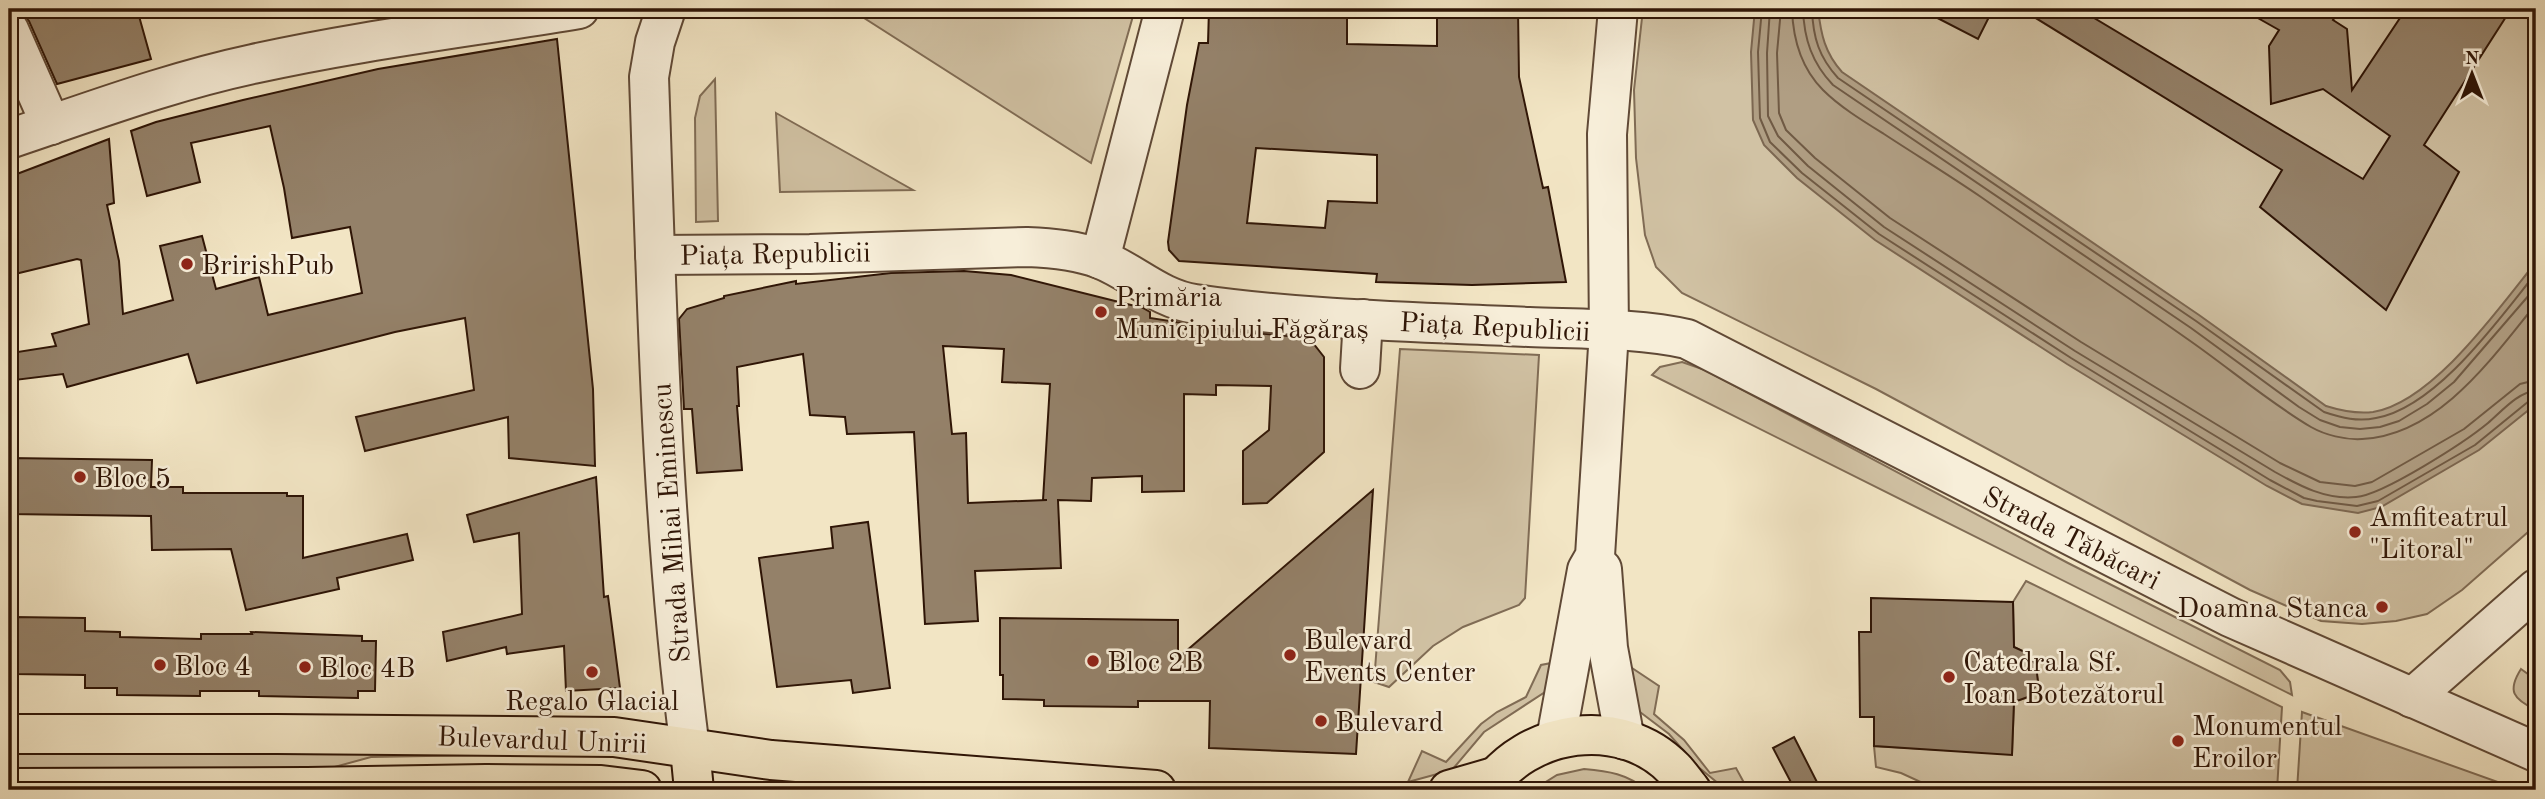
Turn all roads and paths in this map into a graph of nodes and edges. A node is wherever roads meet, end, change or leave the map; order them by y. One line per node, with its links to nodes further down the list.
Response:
1 (579, 9): 6 (street)
2 (666, 9): 8 (street, Piața Republicii)
3 (1165, 9): 9 (street)
4 (1618, 9): 11 (street)
5 (9, 30): 6 (street)
6 (51, 125): 7 (street)
7 (9, 139)
8 (655, 255): 9 (street, Piața Republicii); 19 (street, Strada Mihai Eminescu)
9 (1100, 259): 10 (street, Piața Republicii)
10 (1363, 319): 11 (street, Piața Republicii); 12 (street)
11 (1609, 331): 13 (street); 15 (street, Strada Tăbăcari)
12 (1360, 369)
13 (1595, 556): 17 (street); 18 (street)
14 (2536, 589): 15 (street)
15 (2412, 698): 20 (street, Strada Tăbăcari)
16 (9, 734): 19 (main road, Bulevardul Unirii)
17 (1556, 739): 18 (main road); 21 (main road)
18 (1625, 740): 27 (main road)
19 (690, 749): 24 (main road, Strada Mihai Eminescu); 25 (main road, Bulevardul Unirii)
20 (2536, 752)
21 (1490, 784): 26 (main road)
22 (9, 788): 23 (main road, Bulevardul Unirii)
23 (642, 790)
24 (694, 790)
25 (1156, 790)
26 (1449, 790)
27 (1690, 790)

